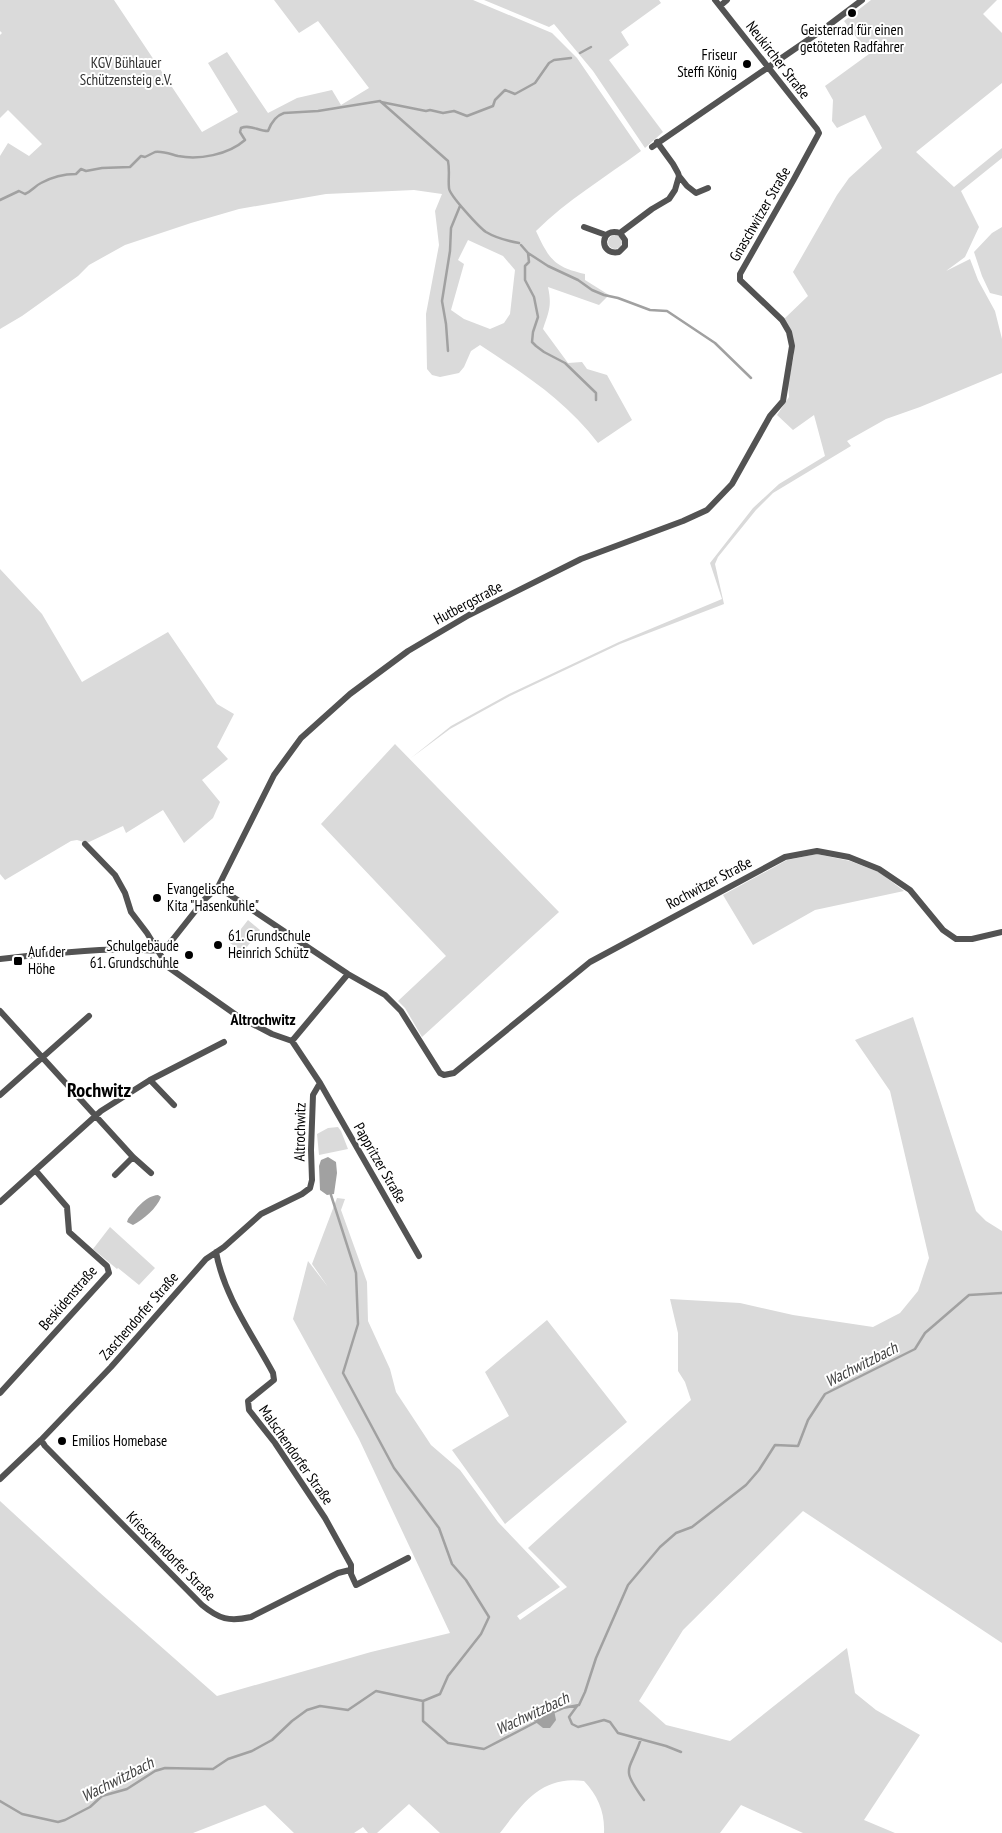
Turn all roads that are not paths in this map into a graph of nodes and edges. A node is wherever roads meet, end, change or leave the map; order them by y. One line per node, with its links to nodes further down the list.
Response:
1 (715, 0): 4 (street, Neukircher Straße)
2 (727, 0): 4 (street)
3 (862, 0): 5 (street)
4 (720, 6): 5 (street, Neukircher Straße)
5 (767, 67): 6 (street, Neukircher Straße); 7 (street)
6 (817, 138): 14 (street, Gnaschwitzer Straße)
7 (657, 142): 8 (street); 9 (street)
8 (652, 147)
9 (679, 176): 10 (street); 12 (street)
10 (708, 188)
11 (584, 227): 13 (street)
12 (620, 233): 13 (street); 13 (street)
13 (606, 236)
14 (782, 320): 16 (street, Hutbergstraße)
15 (85, 844): 18 (street)
16 (218, 887): 18 (street, Hutbergstraße); 20 (street)
17 (1002, 932): 20 (street, Rochwitzer Straße)
18 (158, 951): 19 (street); 23 (street)
19 (0, 960)
20 (348, 974): 23 (street)
21 (0, 1011): 25 (street)
22 (89, 1016): 25 (street)
23 (292, 1041): 27 (street, Altrochwitz)
24 (224, 1042): 26 (street)
25 (42, 1056): 28 (street); 30 (street)
26 (150, 1080): 29 (street); 30 (street)
27 (320, 1083): 35 (street, Altrochwitz); 38 (street, Pappritzer Straße)
28 (0, 1094)
29 (174, 1105)
30 (96, 1115): 31 (street); 32 (street)
31 (133, 1156): 33 (street); 34 (street)
32 (36, 1171): 36 (street); 39 (street, Beskidenstraße)
33 (151, 1173)
34 (114, 1175)
35 (310, 1188): 37 (street, Zaschendorfer Straße)
36 (0, 1202)
37 (216, 1252): 40 (street, Zaschendorfer Straße); 43 (street, Malschendorfer Straße)
38 (419, 1256)
39 (0, 1393)
40 (41, 1440): 41 (street, Zaschendorfer Straße); 43 (street, Krieschendorfer Straße)
41 (0, 1479)
42 (408, 1558): 43 (street)
43 (350, 1570)

